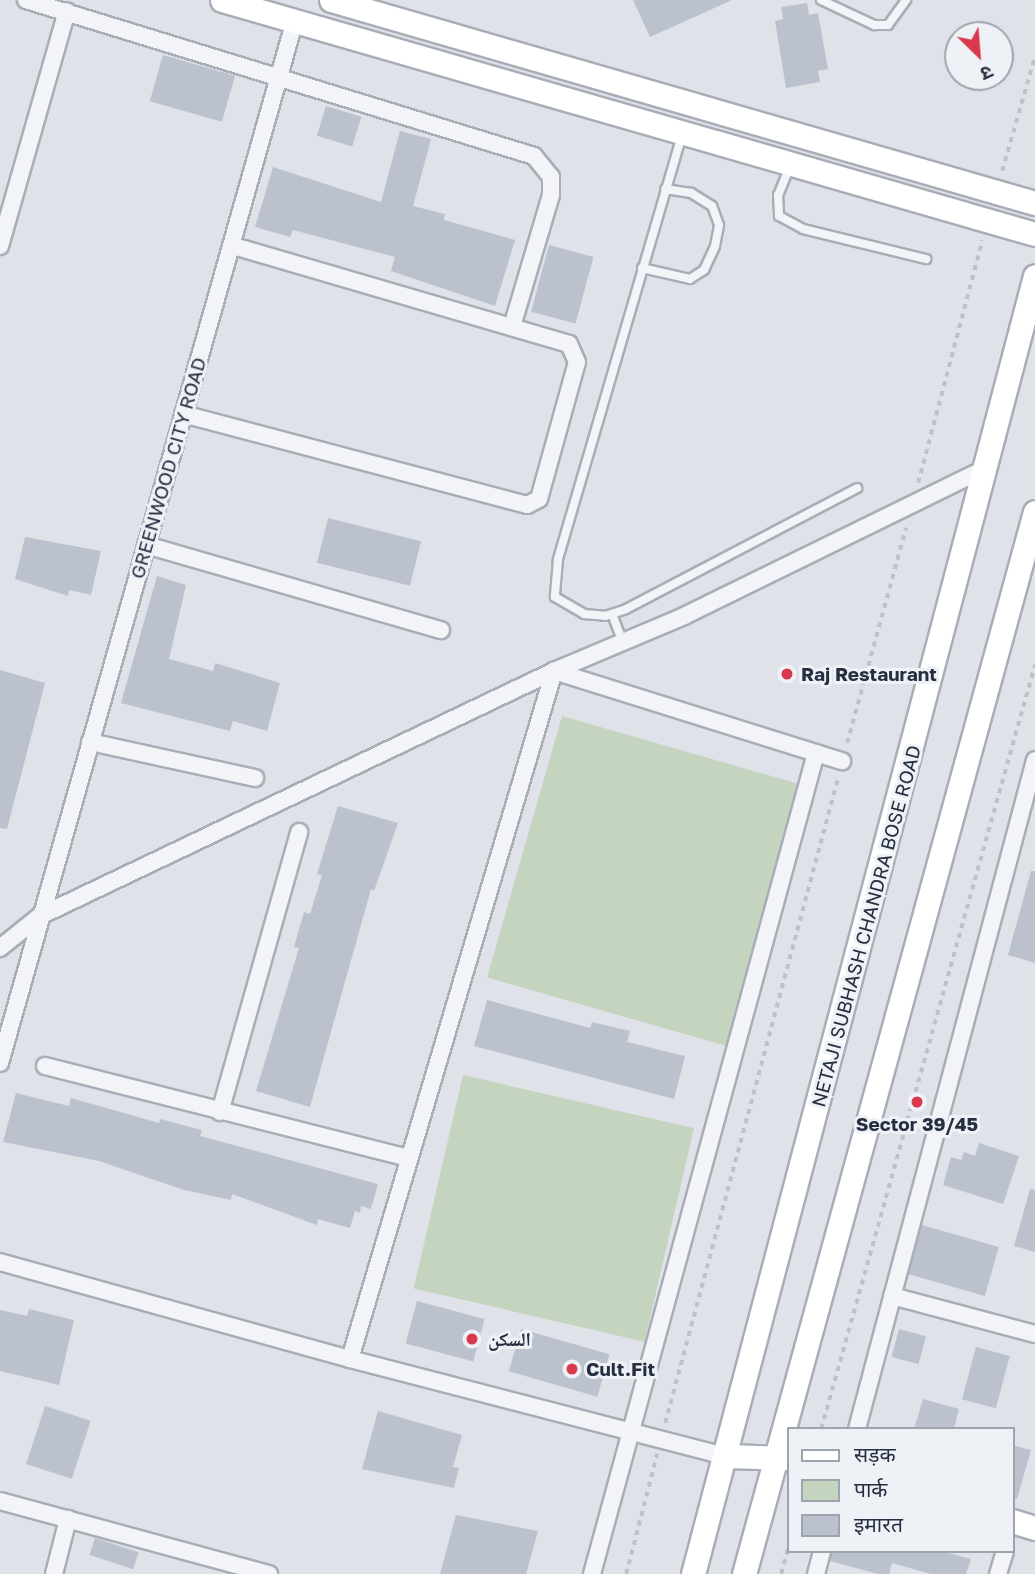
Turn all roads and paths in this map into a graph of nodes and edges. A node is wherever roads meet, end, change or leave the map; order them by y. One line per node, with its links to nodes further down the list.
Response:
1 (26, 0): 6 (street)
2 (222, 0): 7 (main road)
3 (331, 0): 13 (main road)
4 (821, 0): 5 (lane)
5 (906, 0)
6 (67, 11): 9 (street); 15 (street)
7 (295, 20): 9 (street, GREENWOOD CITY ROAD); 10 (main road)
8 (1035, 56): 13 (path)
9 (279, 75): 17 (street, GREENWOOD CITY ROAD); 23 (street)
10 (682, 132): 11 (main road); 12 (lane)
11 (791, 164): 16 (main road); 20 (lane)
12 (665, 189): 21 (lane); 21 (lane)
13 (996, 191): 14 (main road)
14 (1035, 202)
15 (4, 217): 18 (street)
16 (1035, 234)
17 (231, 245): 23 (street); 24 (street, GREENWOOD CITY ROAD)
18 (0, 247)
19 (978, 254): 27 (path)
20 (926, 259)
21 (642, 268): 30 (lane)
22 (1035, 276): 25 (main road, NETAJI SUBHASH CHANDRA BOSE ROAD)
23 (512, 327): 24 (street)
24 (183, 414): 29 (street, GREENWOOD CITY ROAD)
25 (986, 468): 27 (street); 56 (main road, NETAJI SUBHASH CHANDRA BOSE ROAD)
26 (857, 488): 30 (lane)
27 (912, 505): 32 (street); 38 (path)
28 (1035, 512): 51 (main road)
29 (146, 545): 31 (street); 35 (street, GREENWOOD CITY ROAD)
30 (612, 614): 32 (lane)
31 (441, 631)
32 (623, 642): 34 (street)
33 (1035, 664): 52 (path)
34 (554, 671): 36 (street); 41 (street); 46 (street)
35 (90, 742): 39 (street); 41 (street, GREENWOOD CITY ROAD)
36 (816, 754): 38 (street); 54 (street)
37 (1035, 760): 48 (street)
38 (842, 761): 55 (path)
39 (255, 778)
40 (299, 832): 45 (street)
41 (40, 916): 42 (street); 43 (street, GREENWOOD CITY ROAD)
42 (0, 948)
43 (0, 1063)
44 (45, 1066): 45 (street)
45 (220, 1112): 46 (street)
46 (408, 1158): 50 (street)
47 (0, 1262): 50 (street)
48 (892, 1296): 49 (street); 53 (street)
49 (1035, 1334)
50 (350, 1359): 54 (street)
51 (791, 1427)
52 (822, 1427)
53 (858, 1427)
54 (631, 1432): 55 (street); 68 (street)
55 (661, 1439): 56 (street); 69 (path)
56 (726, 1456): 57 (main road); 70 (main road, NETAJI SUBHASH CHANDRA BOSE ROAD)
57 (783, 1457): 71 (main road)
58 (0, 1501): 59 (street)
59 (68, 1519): 65 (street); 66 (street)
60 (1014, 1523): 61 (main road)
61 (1035, 1528)
62 (786, 1553): 72 (path)
63 (821, 1553): 73 (street)
64 (1004, 1553): 74 (street)
65 (217, 1567): 67 (street)
66 (54, 1574)
67 (269, 1574)
68 (592, 1574)
69 (626, 1574)
70 (693, 1574)
71 (744, 1574)
72 (781, 1574)
73 (816, 1574)
74 (998, 1574)

